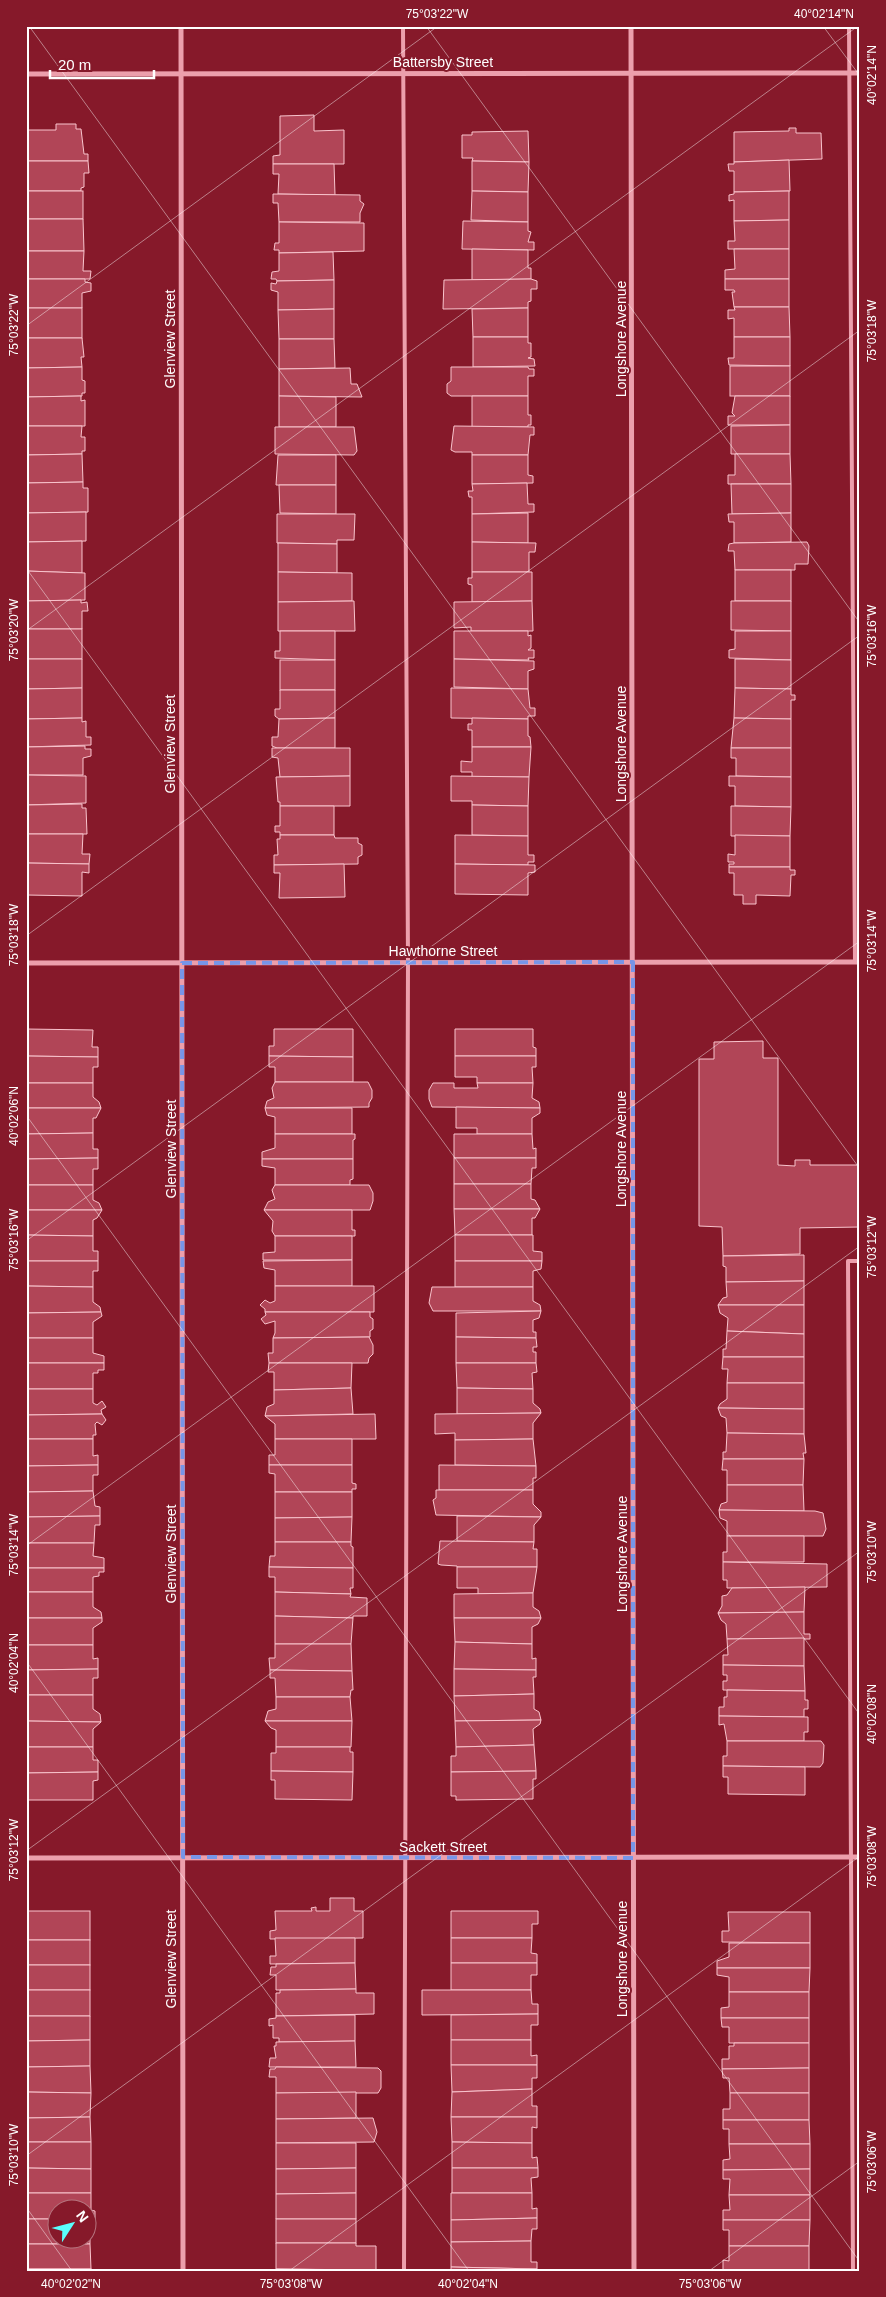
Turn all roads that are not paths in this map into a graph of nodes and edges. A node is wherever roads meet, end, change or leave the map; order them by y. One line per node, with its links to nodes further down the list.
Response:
1 (182, 26): 5 (street, Glenview Street)
2 (403, 26): 6 (lane)
3 (632, 26): 7 (street, Longshore Avenue)
4 (849, 26): 8 (lane)
5 (182, 73): 6 (street, Battersby Street); 10 (street, Battersby Street); 15 (street, Glenview Street)
6 (403, 73): 7 (street, Battersby Street); 11 (lane)
7 (632, 73): 8 (street, Battersby Street); 12 (street, Longshore Avenue)
8 (849, 73): 9 (street, Battersby Street); 13 (lane)
9 (860, 73)
10 (26, 74)
11 (408, 962): 12 (street, Hawthorne Street); 15 (street, Hawthorne Street); 22 (lane)
12 (633, 962): 13 (street, Hawthorne Street); 19 (street, Longshore Avenue)
13 (858, 962)
14 (26, 963): 15 (street, Hawthorne Street)
15 (182, 963): 17 (street, Glenview Street)
16 (860, 1260): 20 (lane)
17 (183, 1857): 18 (street, Sackett Street); 22 (street, Sackett Street); 23 (street, Glenview Street)
18 (26, 1858)
19 (634, 1858): 20 (street, Sackett Street); 22 (street, Sackett Street); 25 (street, Longshore Avenue)
20 (852, 1858): 21 (street, Sackett Street); 26 (lane)
21 (860, 1858)
22 (404, 1859): 24 (lane)
23 (183, 2271)
24 (404, 2271)
25 (634, 2271)
26 (853, 2271)

